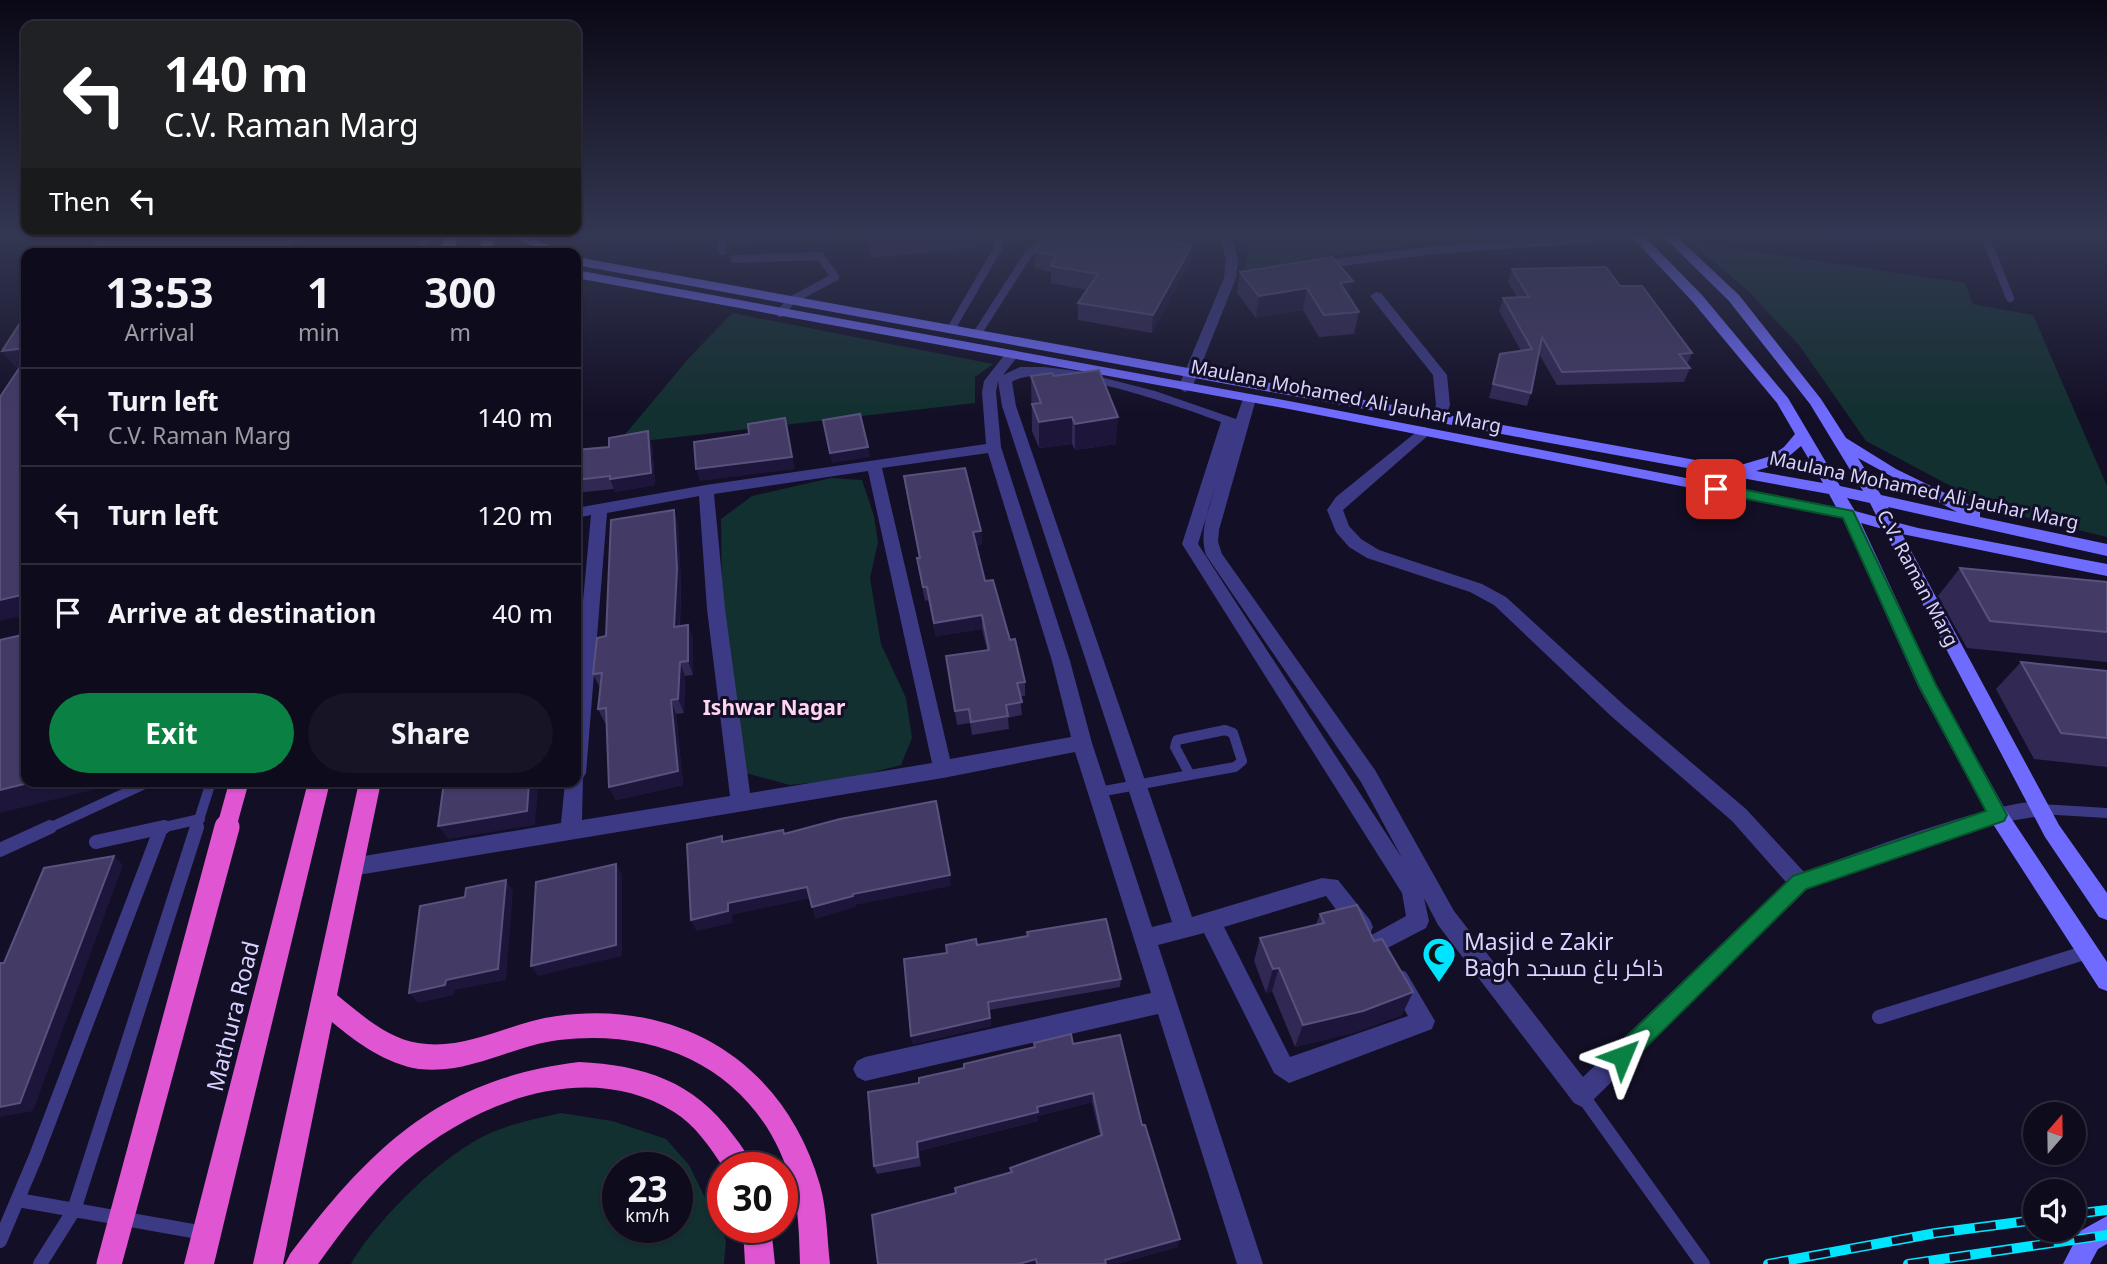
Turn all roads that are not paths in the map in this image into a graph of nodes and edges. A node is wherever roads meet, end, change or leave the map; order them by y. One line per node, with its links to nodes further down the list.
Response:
1 (705, 295): 13 (main road, Maulana Mohamed Ali Jauhar Marg)
2 (762, 295): 12 (main road, Maulana Mohamed Ali Jauhar Marg)
3 (801, 295): 12 (lane)
4 (971, 295): 14 (lane)
5 (1002, 295): 15 (lane)
6 (1228, 295): 17 (street)
7 (1694, 295): 22 (main road, C.V. Raman Marg)
8 (1731, 295): 23 (main road, C.V. Raman Marg)
9 (2009, 295): 11 (lane)
10 (1376, 296): 20 (street)
11 (2010, 298)
12 (792, 300): 13 (lane); 14 (main road, Maulana Mohamed Ali Jauhar Marg)
13 (780, 313): 16 (main road, Maulana Mohamed Ali Jauhar Marg)
14 (951, 329): 15 (main road, Maulana Mohamed Ali Jauhar Marg)
15 (977, 334): 17 (main road, Maulana Mohamed Ali Jauhar Marg)
16 (1011, 356): 18 (main road, Maulana Mohamed Ali Jauhar Marg); 24 (street)
17 (1191, 374): 18 (street); 20 (main road, Maulana Mohamed Ali Jauhar Marg)
18 (1185, 388): 19 (main road, Maulana Mohamed Ali Jauhar Marg)
19 (1250, 399): 21 (main road, Maulana Mohamed Ali Jauhar Marg); 71 (street)
20 (1438, 418): 26 (main road, Maulana Mohamed Ali Jauhar Marg)
21 (1425, 432): 32 (main road, Maulana Mohamed Ali Jauhar Marg); 59 (street)
22 (1802, 434): 26 (main road); 28 (main road, C.V. Raman Marg)
23 (1839, 441): 29 (main road, C.V. Raman Marg); 34 (main road)
24 (994, 447): 25 (street); 38 (street)
25 (874, 466): 27 (street); 39 (street)
26 (1733, 472): 28 (main road, Maulana Mohamed Ali Jauhar Marg)
27 (706, 490): 30 (street); 49 (street)
28 (1834, 490): 29 (main road, Maulana Mohamed Ali Jauhar Marg); 32 (main road, C.V. Raman Marg)
29 (1876, 500): 33 (main road, C.V. Raman Marg); 34 (main road, Maulana Mohamed Ali Jauhar Marg)
30 (600, 508): 31 (street); 37 (street)
31 (581, 512)
32 (1848, 514): 33 (main road, Maulana Mohamed Ali Jauhar Marg); 52 (main road, C.V. Raman Marg)
33 (1889, 523): 36 (main road, Maulana Mohamed Ali Jauhar Marg); 50 (main road, C.V. Raman Marg)
34 (2006, 528): 35 (main road, Maulana Mohamed Ali Jauhar Marg)
35 (2107, 550)
36 (2105, 571)
37 (581, 718)
38 (1082, 743): 39 (street); 48 (street)
39 (943, 770): 49 (street)
40 (1190, 776): 40 (lane); 41 (lane)
41 (1137, 786): 48 (lane); 62 (street); 64 (street)
42 (138, 787): 57 (lane)
43 (210, 787): 53 (lane)
44 (238, 787): 81 (highway, bridge)
45 (318, 787): 77 (highway, Mathura Road)
46 (369, 787): 58 (highway)
47 (575, 787): 55 (street)
48 (1099, 792): 63 (street)
49 (741, 801): 55 (street)
50 (2040, 809): 51 (lane); 52 (street); 60 (main road, C.V. Raman Marg)
51 (2107, 813)
52 (1998, 815): 59 (street); 65 (main road, C.V. Raman Marg)
53 (200, 819): 54 (lane); 74 (lane)
54 (161, 828): 56 (lane); 73 (lane)
55 (571, 828): 58 (street)
56 (96, 842)
57 (0, 850)
58 (352, 867): 67 (highway)
59 (1800, 882): 71 (street)
60 (2107, 909)
61 (1210, 922): 62 (street); 64 (street); 64 (street)
62 (1185, 928): 63 (street)
63 (1146, 938): 68 (street)
64 (1376, 944)
65 (2087, 952): 66 (main road, C.V. Raman Marg); 69 (lane)
66 (2107, 981)
67 (324, 999): 83 (highway); 86 (highway)
68 (1166, 1000): 70 (street); 87 (street)
69 (1878, 1017)
70 (865, 1069)
71 (1582, 1095): 88 (lane)
72 (729, 1152): 76 (highway)
73 (18, 1200): 74 (lane); 78 (lane)
74 (74, 1210): 77 (lane); 80 (lane)
75 (2107, 1229): 89 (main road)
76 (325, 1230): 84 (highway)
77 (207, 1234): 82 (highway, Mathura Road)
78 (0, 1241)
79 (758, 1243): 85 (highway)
80 (40, 1264)
81 (109, 1264)
82 (200, 1264)
83 (268, 1264)
84 (300, 1264)
85 (760, 1264)
86 (815, 1264)
87 (1250, 1264)
88 (1703, 1264)
89 (2076, 1264)

